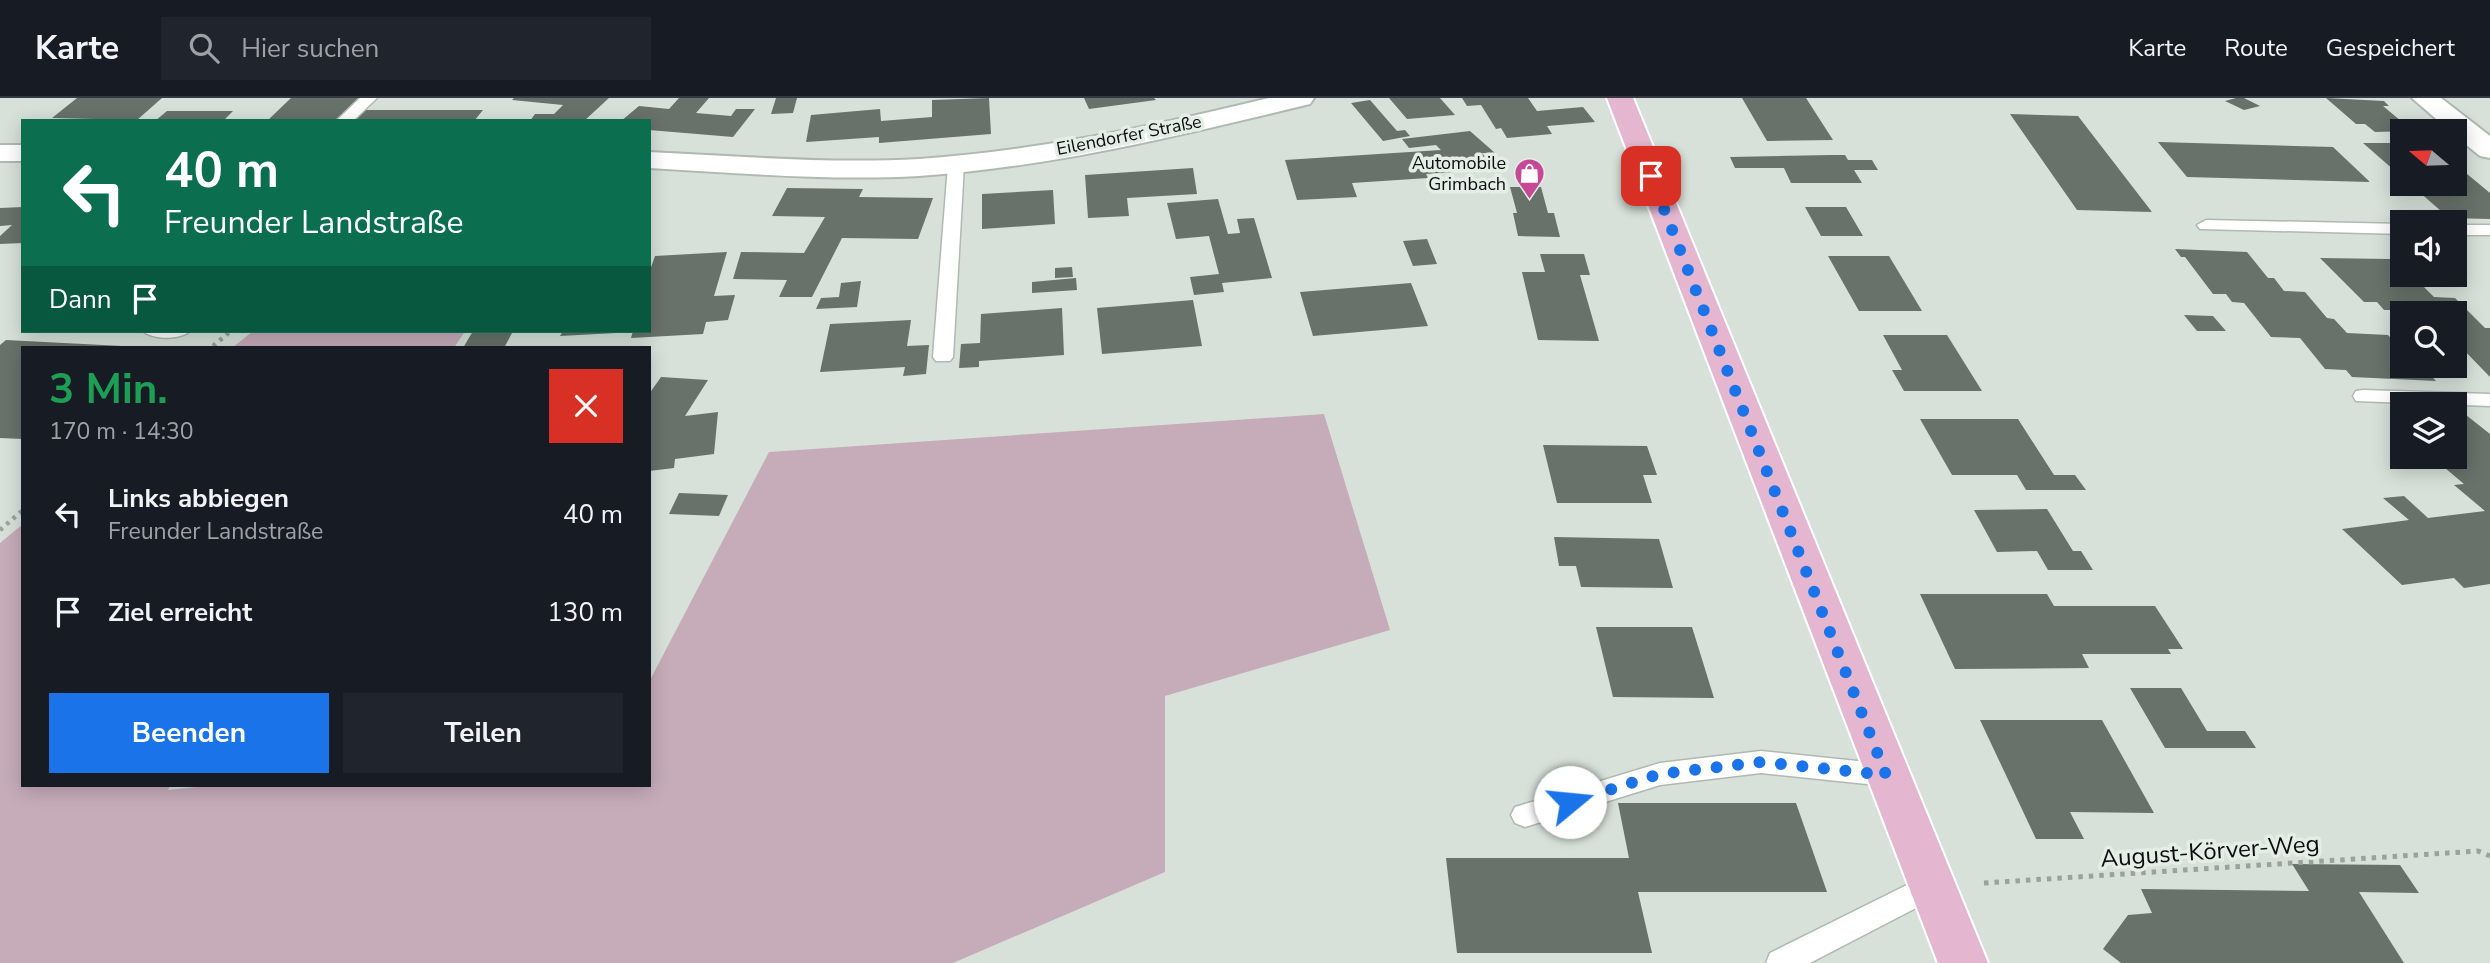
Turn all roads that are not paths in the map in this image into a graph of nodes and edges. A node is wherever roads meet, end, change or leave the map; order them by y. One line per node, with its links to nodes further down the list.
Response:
1 (369, 98): 5 (lane)
2 (1301, 98): 10 (street, Eilendorfer Straße)
3 (1620, 98): 18 (main road)
4 (2425, 98): 6 (street)
5 (346, 119)
6 (2490, 150)
7 (0, 153): 8 (street)
8 (21, 153)
9 (651, 160): 10 (street, Eilendorfer Straße)
10 (956, 165): 15 (lane)
11 (2206, 225): 12 (lane)
12 (2390, 229)
13 (2467, 230): 14 (lane)
14 (2490, 230)
15 (943, 357)
16 (2363, 396): 17 (lane)
17 (2490, 400)
18 (1886, 775): 19 (lane); 20 (main road)
19 (1525, 815)
20 (1931, 886): 21 (lane); 22 (main road)
21 (1781, 963)
22 (1963, 963)

